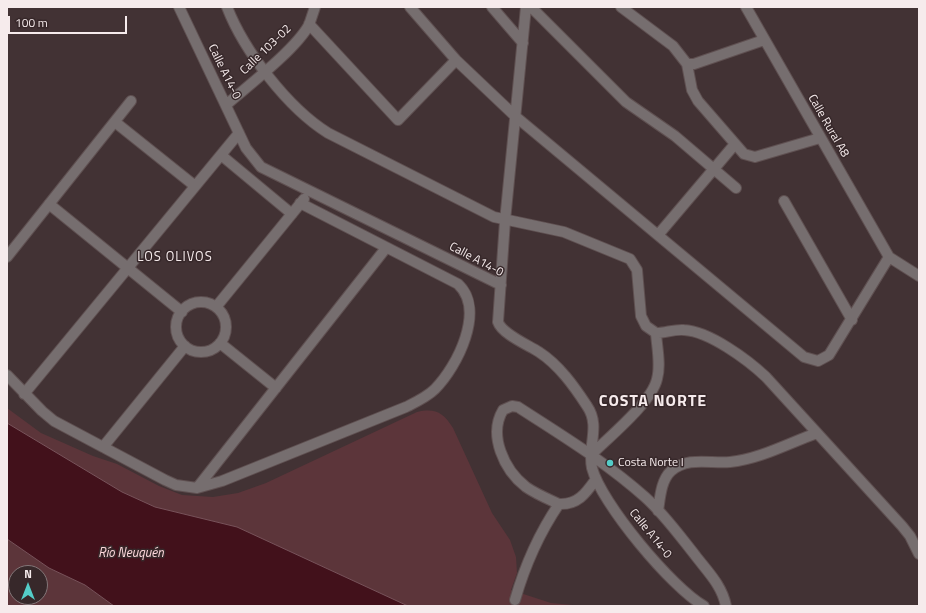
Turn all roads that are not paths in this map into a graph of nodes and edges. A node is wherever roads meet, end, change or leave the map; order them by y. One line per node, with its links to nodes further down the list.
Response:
1 (179, 7): 17 (street, Calle A14-0)
2 (227, 7): 15 (street)
3 (314, 7): 10 (street, Calle 103-02)
4 (410, 7): 13 (street)
5 (492, 7): 12 (street)
6 (526, 7): 12 (street)
7 (531, 7): 24 (street)
8 (620, 7): 14 (street)
9 (746, 7): 11 (street, Calle Rural A8)
10 (309, 24): 13 (street); 15 (street, Calle 103-02)
11 (764, 40): 14 (street); 21 (street, Calle Rural A8)
12 (523, 43): 18 (street)
13 (456, 60): 18 (street)
14 (687, 64): 22 (street)
15 (265, 71): 17 (street, Calle 103-02); 32 (street)
16 (131, 101): 19 (street)
17 (226, 105): 20 (street, Calle A14-0)
18 (516, 116): 32 (street); 33 (street)
19 (115, 122): 25 (street); 30 (street)
20 (239, 133): 23 (street); 27 (street, Calle A14-0)
21 (820, 138): 22 (street); 36 (street, Calle Rural A8)
22 (735, 144): 24 (street)
23 (221, 154): 25 (street); 31 (street)
24 (713, 169): 26 (street); 33 (street)
25 (195, 186): 37 (street)
26 (736, 188)
27 (310, 192): 29 (street); 39 (street, Calle A14-0)
28 (784, 201): 42 (street)
29 (300, 203): 31 (street); 34 (street)
30 (49, 204): 35 (street); 37 (street)
31 (292, 214): 40 (street)
32 (505, 221): 39 (street); 43 (street)
33 (658, 235): 42 (street)
34 (386, 248): 47 (street); 53 (street)
35 (7, 257)
36 (889, 257): 38 (street); 42 (street)
37 (128, 268): 41 (street); 48 (street)
38 (919, 276)
39 (501, 285): 51 (street, Calle A14-0)
40 (216, 308): 41 (street); 44 (street)
41 (182, 312): 45 (street)
42 (852, 320)
43 (656, 333): 49 (street); 51 (street)
44 (220, 343): 45 (street); 47 (street)
45 (185, 346): 50 (street)
46 (7, 375): 48 (street)
47 (276, 388): 53 (street)
48 (24, 394): 50 (street)
49 (817, 433): 55 (street); 56 (street)
50 (103, 447): 53 (street)
51 (591, 455): 52 (street, Calle A14-0); 54 (street); 55 (street)
52 (596, 479): 54 (street); 58 (street, Calle A14-0)
53 (197, 488)
54 (559, 504): 57 (street)
55 (658, 511): 59 (street)
56 (919, 554)
57 (515, 600)
58 (704, 606)
59 (726, 606)

